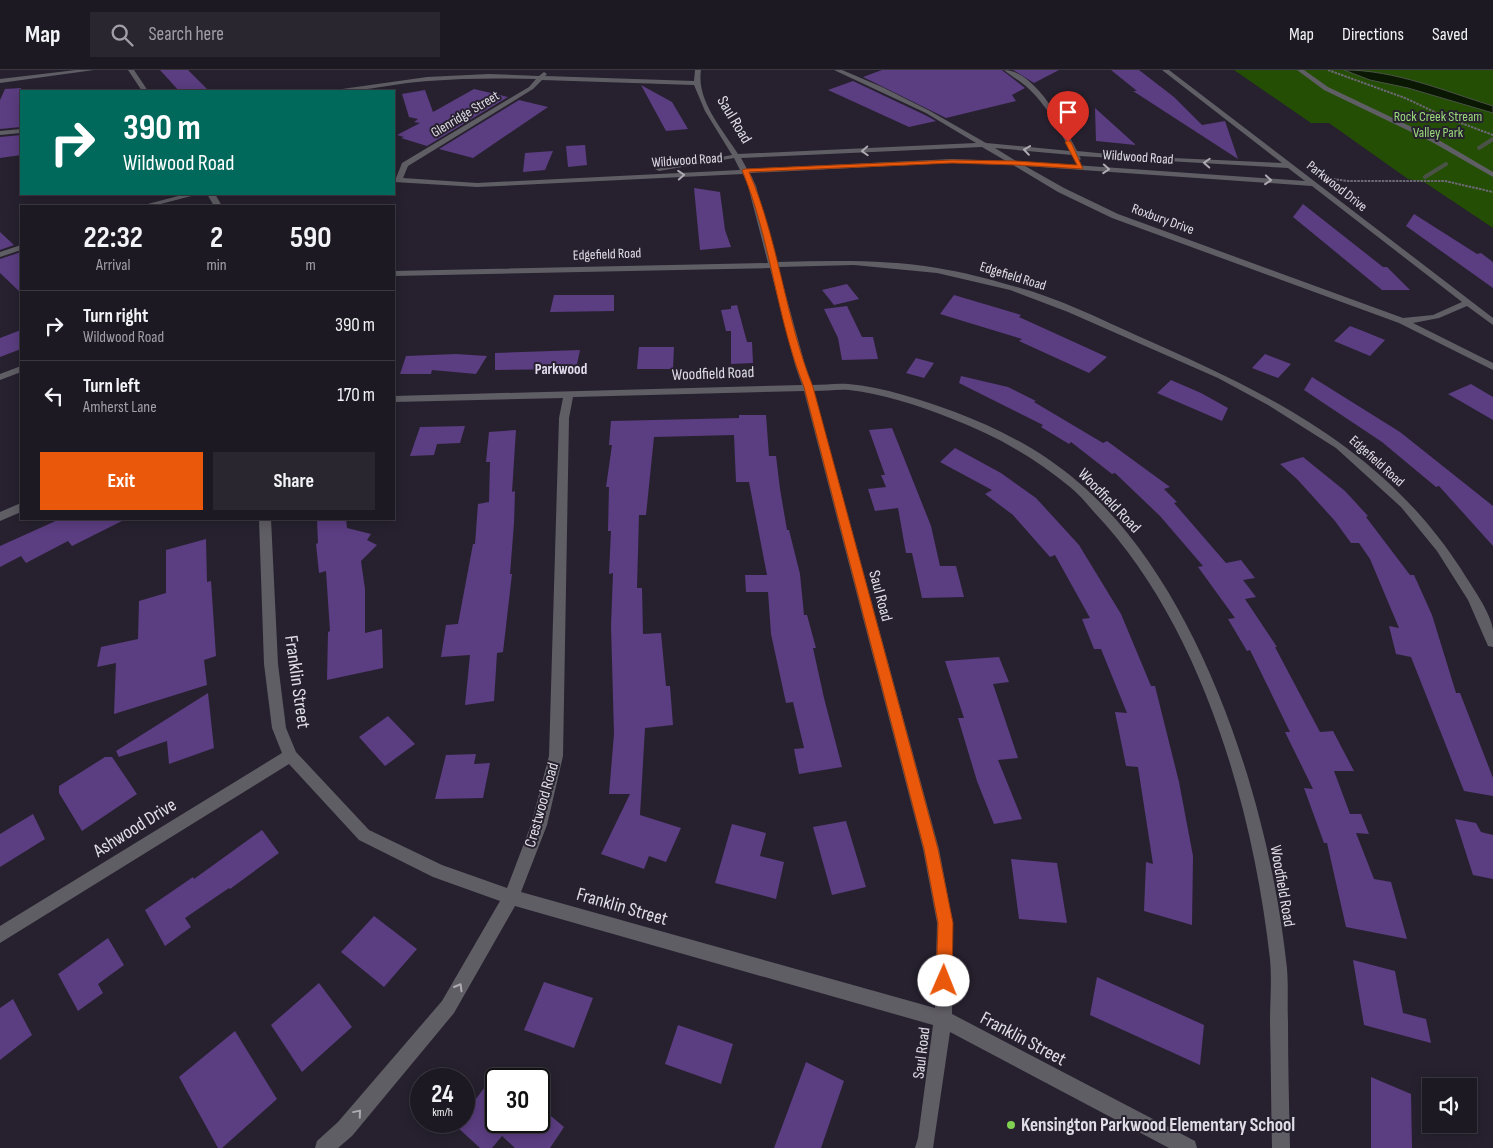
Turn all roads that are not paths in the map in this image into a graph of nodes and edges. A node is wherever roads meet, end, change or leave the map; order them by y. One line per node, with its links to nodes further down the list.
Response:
1 (91, 70): 10 (street)
2 (131, 70): 12 (street)
3 (547, 70): 9 (street, Glenridge Street)
4 (698, 70): 11 (street)
5 (836, 70): 16 (street, Roxbury Drive)
6 (1007, 70): 17 (street)
7 (1165, 70): 20 (street, Parkwood Drive)
8 (1300, 70): 23 (street)
9 (542, 78): 11 (street); 13 (street); 25 (street, Glenridge Street)
10 (0, 81)
11 (696, 84): 18 (street, Saul Road)
12 (144, 90)
13 (339, 90)
14 (20, 130): 15 (street)
15 (0, 133)
16 (982, 145): 17 (street, Wildwood Road, one-way to 16); 18 (street, Wildwood Road, one-way to 18); 19 (street, Roxbury Drive)
17 (1074, 154): 20 (street, Wildwood Road, one-way to 17); 21 (street)
18 (736, 156): 22 (street, Saul Road); 24 (street, Wildwood Road)
19 (1016, 163): 21 (street, Wildwood Road); 22 (street, Wildwood Road); 34 (street, Roxbury Drive)
20 (1291, 166): 26 (street, Parkwood Drive)
21 (1081, 168): 26 (street, Wildwood Road, one-way to 26)
22 (745, 170): 24 (street, Wildwood Road, one-way to 22); 31 (street, Saul Road)
23 (1493, 174)
24 (633, 176): 25 (street, Wildwood Road)
25 (396, 180)
26 (1312, 184): 33 (street, Parkwood Drive)
27 (192, 195): 28 (street)
28 (148, 205)
29 (20, 247): 30 (street)
30 (0, 255)
31 (774, 265): 32 (street, Edgefield Road); 39 (street, Saul Road); 45 (street, Edgefield Road)
32 (395, 274)
33 (1467, 303): 34 (street); 35 (street, Parkwood Drive)
34 (1402, 321): 36 (street, Roxbury Drive)
35 (1493, 322)
36 (1493, 367)
37 (20, 369): 38 (street)
38 (0, 377)
39 (808, 387): 40 (street, Woodfield Road); 49 (street, Saul Road); 53 (street, Woodfield Road)
40 (568, 395): 41 (street, Woodfield Road); 47 (street, Crestwood Road)
41 (395, 399)
42 (20, 507): 43 (street)
43 (0, 517)
44 (265, 520): 46 (street, Franklin Street)
45 (1493, 642)
46 (290, 756): 47 (street, Franklin Street); 48 (street, Ashwood Drive)
47 (512, 896): 49 (street, Franklin Street); 50 (street, Crestwood Road, one-way to 47)
48 (0, 935)
49 (943, 1019): 51 (street, Saul Road); 52 (street, Franklin Street)
50 (324, 1148)
51 (924, 1148)
52 (1188, 1148)
53 (1281, 1148)

